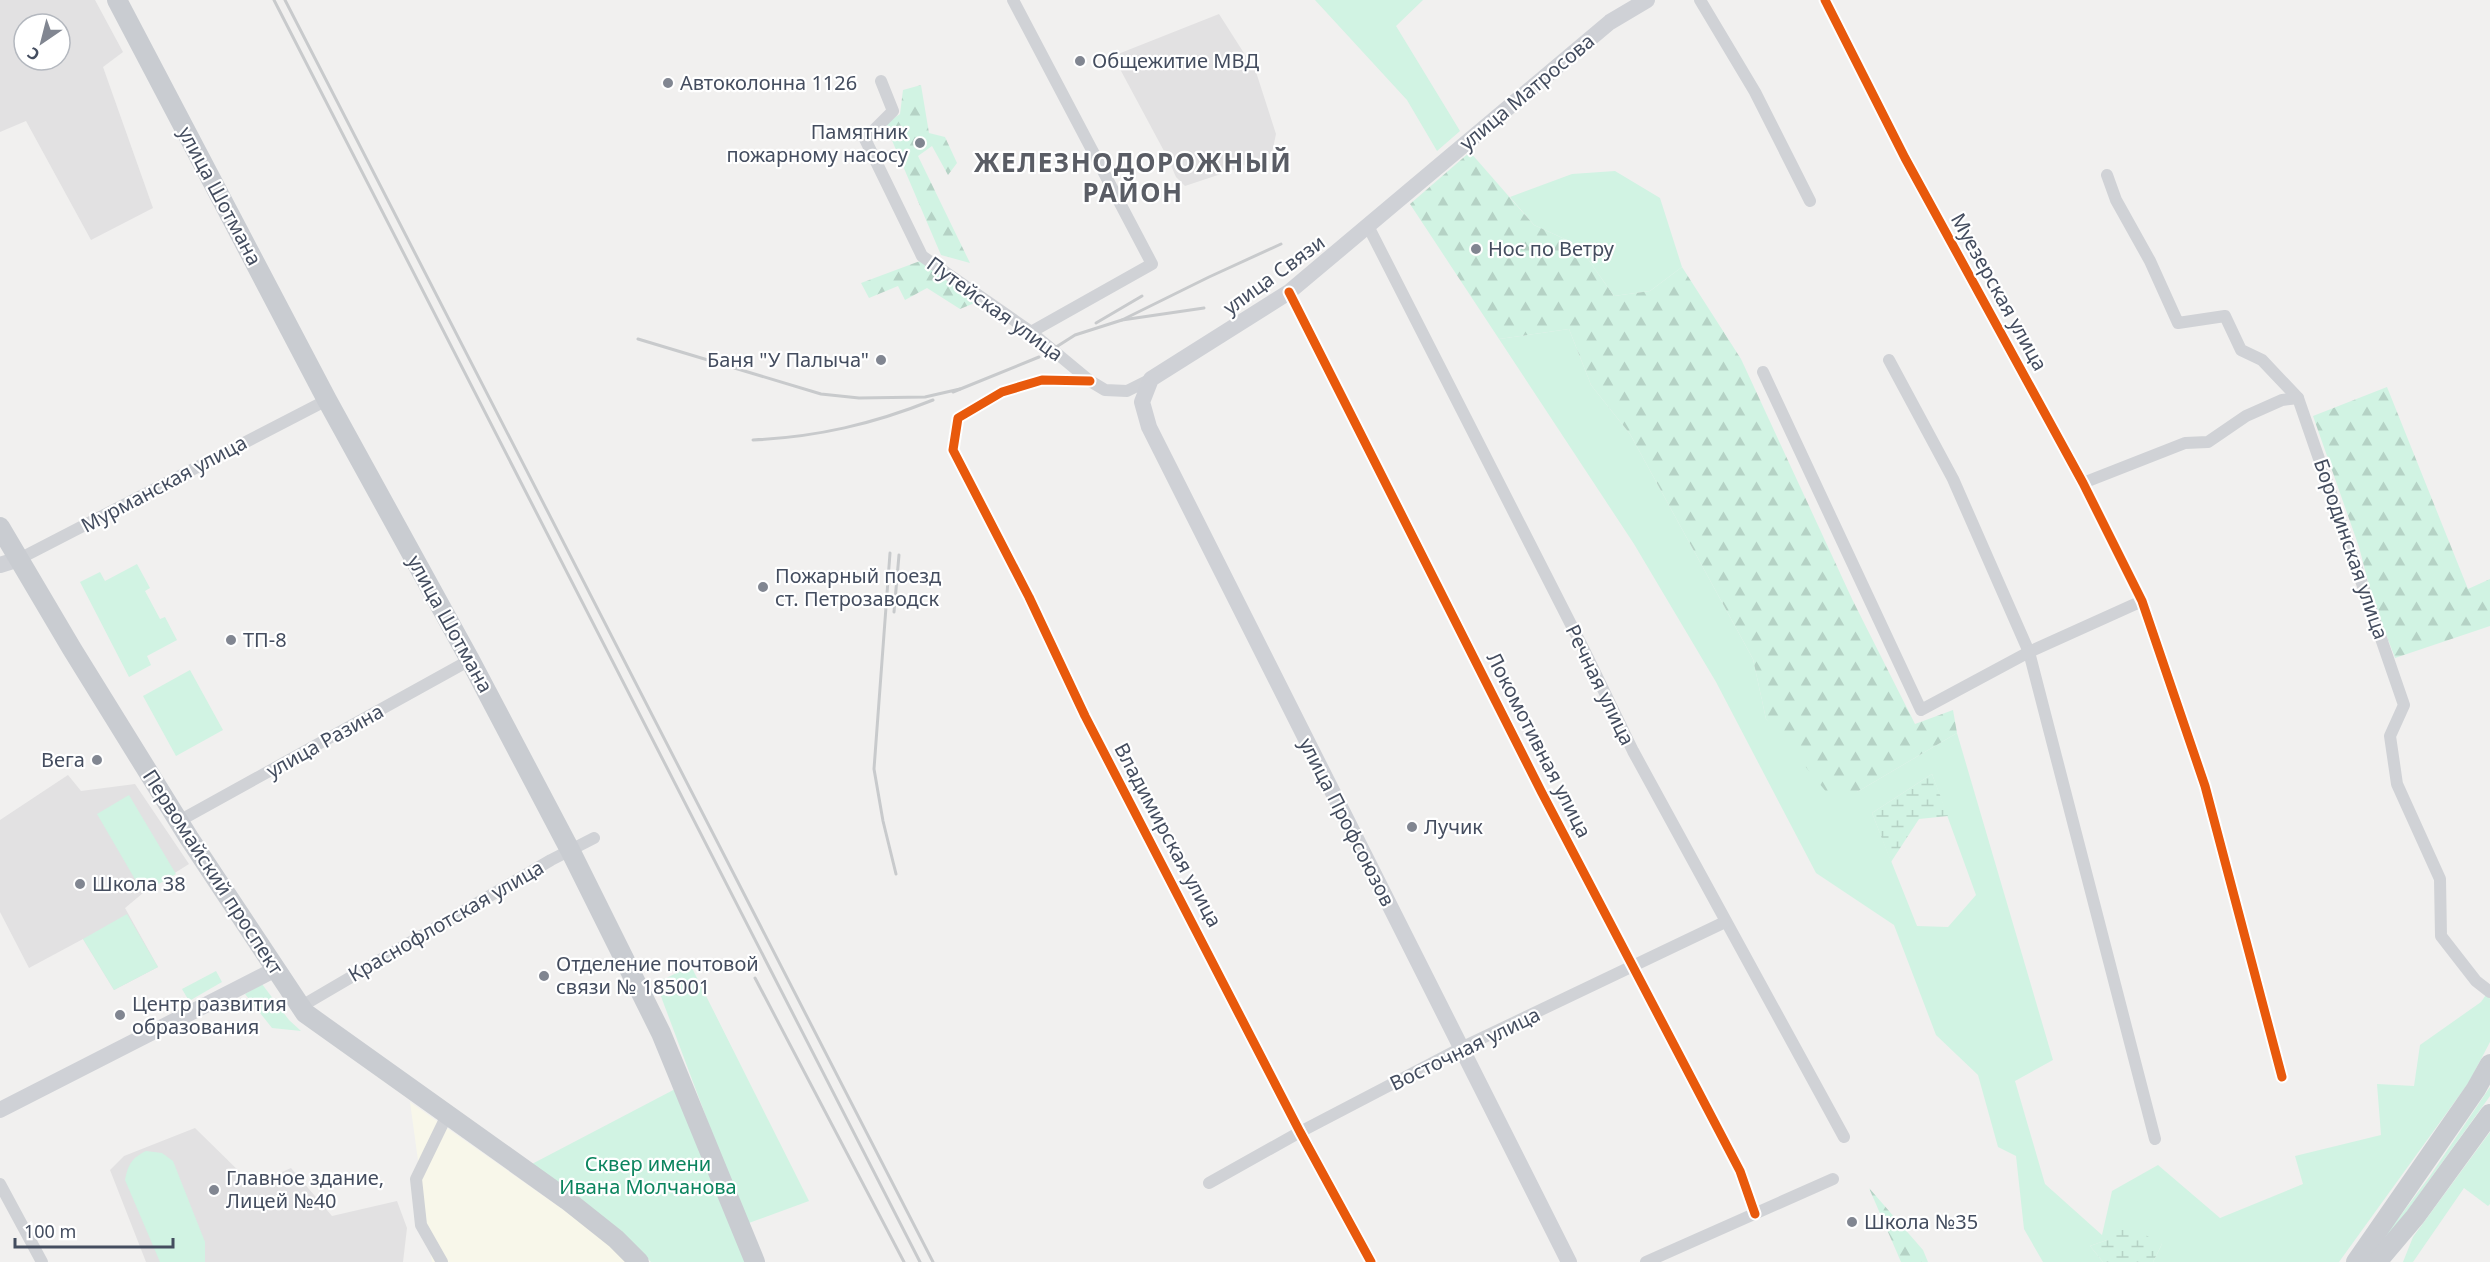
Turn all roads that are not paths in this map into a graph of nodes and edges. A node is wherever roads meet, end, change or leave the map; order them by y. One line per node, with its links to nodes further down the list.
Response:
1 (117, 0): 18 (main road, улица Шотмана)
2 (1013, 0): 12 (street)
3 (1647, 0): 8 (main road, улица Матросова)
4 (1700, 0): 9 (street)
5 (1825, 0): 19 (street, Муезерская улица)
6 (880, 81): 12 (street, Путейская улица)
7 (2107, 176): 17 (street, Бородинская улица)
8 (1411, 191): 10 (main road, улица Связи)
9 (1810, 201)
10 (1368, 226): 11 (main road, улица Связи); 28 (street, Речная улица)
11 (1289, 292): 15 (main road, улица Связи); 29 (street, Локомотивная улица)
12 (1031, 332): 16 (street, Путейская улица)
13 (1889, 360): 23 (street)
14 (1763, 372): 23 (street)
15 (1151, 379): 16 (street, Путейская улица); 33 (main road, улица Профсоюзов)
16 (1090, 381): 39 (street, Владимирская улица)
17 (2298, 398): 19 (street); 31 (street, Бородинская улица)
18 (327, 400): 21 (street, Мурманская улица); 24 (main road, улица Шотмана)
19 (2083, 483): 22 (street, Муезерская улица)
20 (0, 527): 21 (main road, Первомайский проспект)
21 (9, 562): 25 (main road, Первомайский проспект)
22 (2142, 601): 23 (street); 35 (street, Муезерская улица)
23 (2029, 652): 41 (street)
24 (470, 660): 25 (street, улица Разина); 27 (main road, улица Шотмана)
25 (179, 821): 30 (main road, Первомайский проспект)
26 (594, 838): 27 (street, Краснофлотская улица)
27 (570, 850): 32 (street, Краснофлотская улица); 50 (main road, улица Шотмана)
28 (1725, 922): 29 (street, Восточная улица); 40 (street, Речная улица)
29 (1634, 968): 33 (street, Восточная улица); 45 (street, Локомотивная улица)
30 (276, 969): 32 (main road, Первомайский проспект); 36 (main road)
31 (2490, 992)
32 (300, 1007): 38 (main road, Первомайский проспект)
33 (1461, 1048): 39 (street, Восточная улица); 52 (main road, улица Профсоюзов)
34 (2490, 1064): 54 (main road)
35 (2282, 1077)
36 (0, 1110)
37 (2490, 1114): 46 (main road)
38 (447, 1115): 48 (street); 49 (main road, Первомайский проспект)
39 (1300, 1132): 43 (street, Восточная улица); 51 (street, Владимирская улица)
40 (1844, 1137)
41 (2155, 1139)
42 (1833, 1179): 45 (street)
43 (1209, 1183)
44 (0, 1184): 47 (street)
45 (1755, 1214): 53 (street)
46 (2415, 1217): 55 (main road); 56 (main road)
47 (42, 1262)
48 (442, 1262)
49 (639, 1262)
50 (755, 1262)
51 (1371, 1262)
52 (1569, 1262)
53 (1646, 1262)
54 (2356, 1262)
55 (2377, 1262)
56 (2395, 1262)

